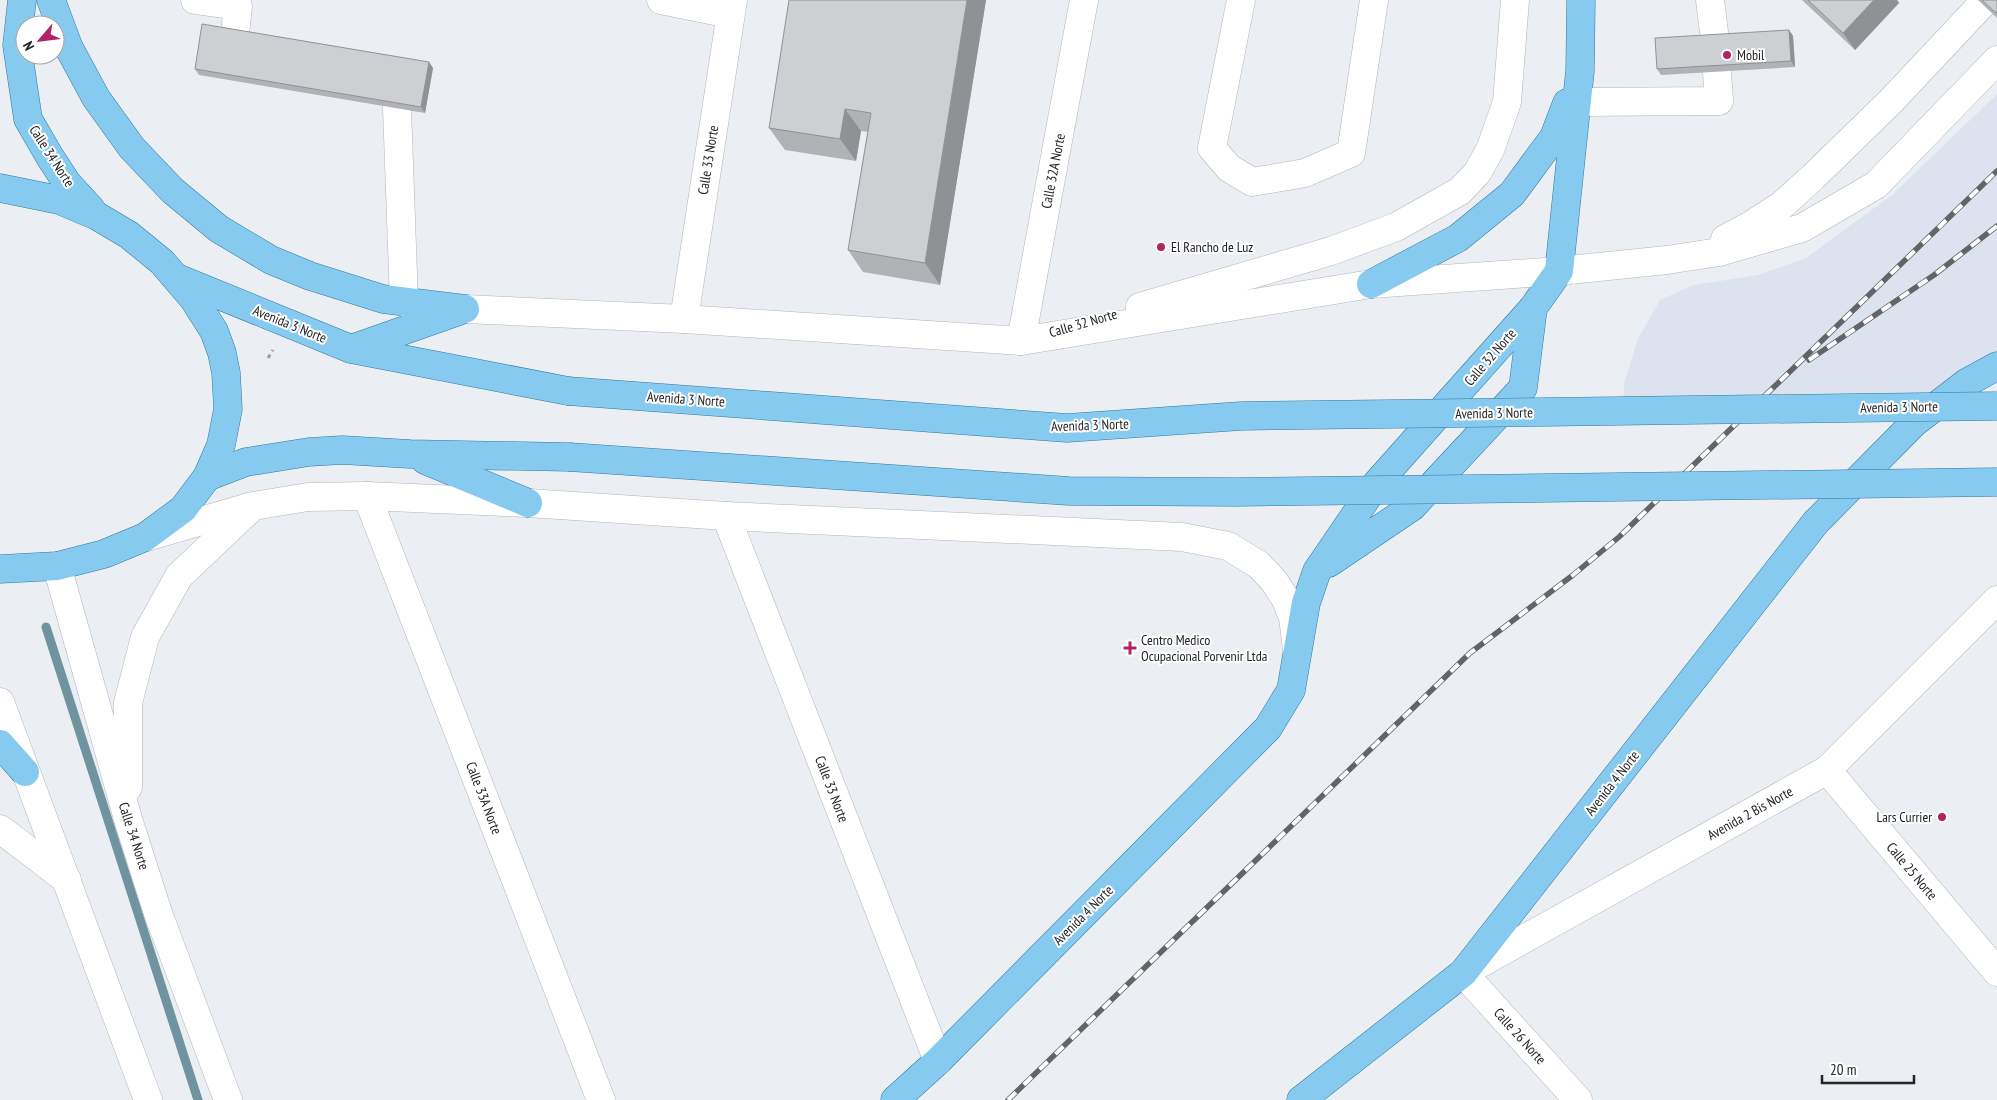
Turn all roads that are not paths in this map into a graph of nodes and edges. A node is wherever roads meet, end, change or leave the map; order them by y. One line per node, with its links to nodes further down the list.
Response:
1 (22, 0): 21 (main road, Calle 34 Norte)
2 (51, 0): 26 (main road)
3 (195, 0): 13 (street)
4 (661, 0): 12 (street)
5 (1084, 0): 30 (street, Calle 32A Norte)
6 (1241, 0): 7 (street)
7 (1374, 0)
8 (1515, 0): 30 (street, Calle 32 Norte)
9 (1581, 0): 16 (main road, Calle 32 Norte)
10 (1710, 0): 14 (street)
11 (1986, 0): 22 (street)
12 (731, 7): 29 (street, Calle 33 Norte)
13 (235, 34)
14 (1715, 40)
15 (1997, 60): 22 (street)
16 (1580, 71): 18 (main road, Calle 32 Norte); 25 (main road)
17 (1717, 72): 18 (street)
18 (1576, 102): 23 (main road, Calle 32 Norte)
19 (397, 108): 26 (street)
20 (0, 188): 21 (main road)
21 (97, 216): 24 (main road)
22 (1667, 260): 23 (street)
23 (1559, 271): 25 (street); 27 (main road, Calle 32 Norte)
24 (172, 275): 31 (main road, Avenida 3 Norte); 35 (main road)
25 (1371, 284): 30 (street)
26 (404, 302): 28 (main road)
27 (1533, 308): 44 (main road, Calle 32 Norte); 44 (main road)
28 (465, 309): 29 (street); 31 (main road)
29 (684, 320): 30 (street)
30 (1021, 341)
31 (351, 349): 33 (main road, Avenida 3 Norte, bridge)
32 (1997, 366): 56 (main road, Avenida 4 Norte)
33 (1997, 406)
34 (410, 454): 35 (main road); 36 (main road, bridge); 38 (main road)
35 (207, 478): 41 (main road)
36 (1997, 482)
37 (367, 496): 38 (street); 39 (street); 60 (street, Calle 33A Norte)
38 (528, 503): 40 (street)
39 (253, 506): 41 (street); 52 (street)
40 (726, 516): 46 (street); 57 (street, Calle 33 Norte)
41 (145, 537): 42 (main road)
42 (57, 566): 43 (main road); 52 (street, Calle 34 Norte)
43 (0, 569)
44 (1317, 571): 46 (main road, Calle 32 Norte)
45 (1997, 600): 50 (street, Avenida 2 Bis Norte)
46 (1298, 657): 48 (main road, Calle 32 Norte)
47 (0, 702): 51 (street)
48 (1268, 728): 57 (main road, Avenida 4 Norte)
49 (0, 744): 51 (main road)
50 (1827, 770): 55 (street, Calle 25 Norte); 56 (street, Avenida 2 Bis Norte)
51 (25, 772): 54 (street)
52 (128, 819): 59 (street, Calle 34 Norte)
53 (0, 829): 54 (street)
54 (67, 880): 58 (street)
55 (1997, 972)
56 (1463, 973): 62 (main road, Avenida 4 Norte); 63 (street, Calle 26 Norte)
57 (938, 1061): 61 (main road, Avenida 4 Norte)
58 (148, 1100)
59 (228, 1100)
60 (601, 1100)
61 (895, 1100)
62 (1301, 1100)
63 (1578, 1100)

